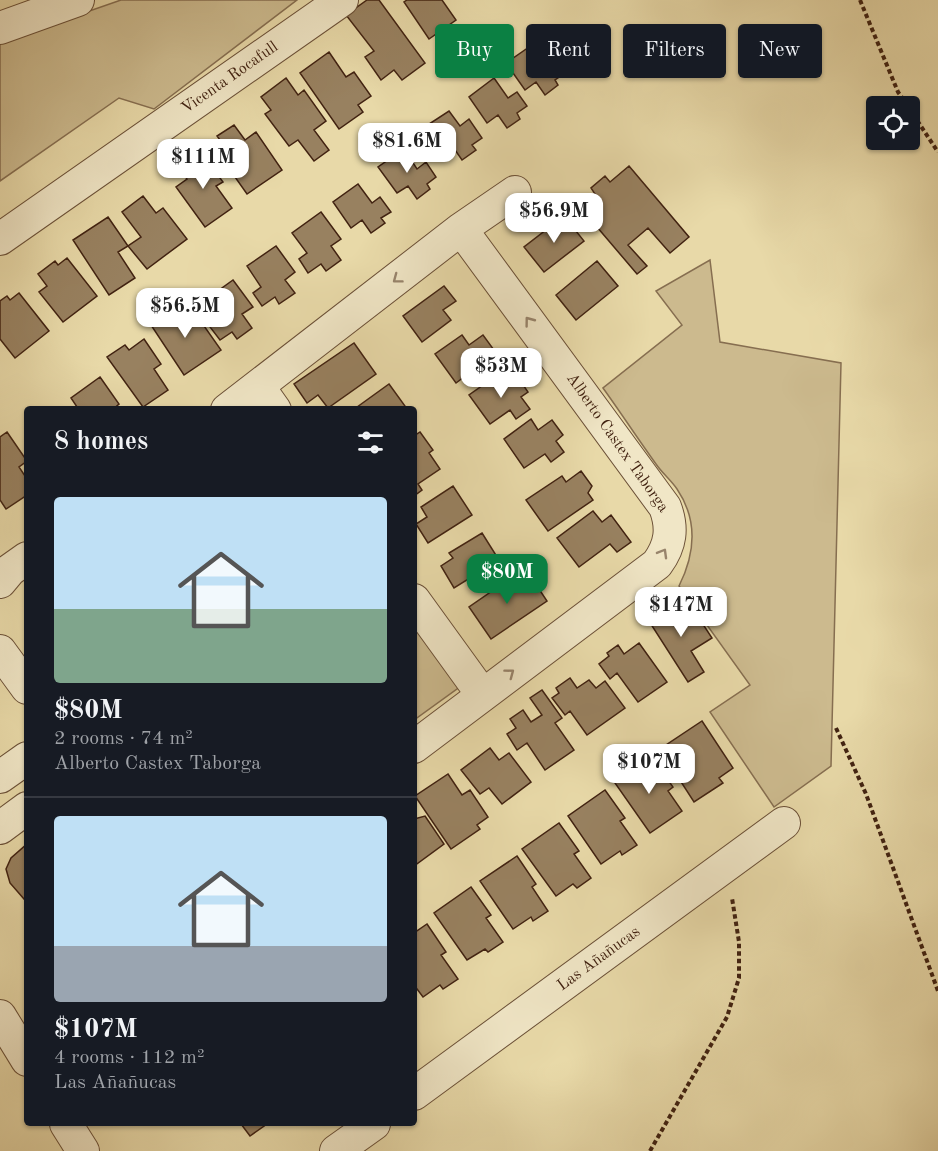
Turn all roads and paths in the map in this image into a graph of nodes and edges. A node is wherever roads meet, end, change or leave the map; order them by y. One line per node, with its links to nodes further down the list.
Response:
1 (78, 0): 4 (street)
2 (342, 0): 10 (street, Vicenta Rocafull)
3 (860, 0): 5 (path)
4 (0, 28)
5 (901, 96)
6 (920, 125): 7 (path)
7 (938, 152)
8 (515, 192): 9 (street)
9 (461, 230): 11 (street, one-way to 11); 18 (street, Alberto Castex Taborga, one-way to 9)
10 (0, 239)
11 (266, 398): 12 (street)
12 (240, 406)
13 (24, 560): 14 (street)
14 (0, 582)
15 (417, 604): 18 (street)
16 (0, 651): 17 (street)
17 (24, 684)
18 (482, 694): 20 (street, Alberto Castex Taborga)
19 (836, 728): 27 (path)
20 (417, 745)
21 (24, 760): 22 (street)
22 (0, 777)
23 (24, 810): 25 (street)
24 (784, 823): 26 (street, Las Añañucas)
25 (0, 828)
26 (728, 865): 30 (street, Las Añañucas); 35 (path)
27 (938, 991)
28 (0, 1016): 29 (street)
29 (24, 1055)
30 (417, 1092)
31 (67, 1126): 33 (street)
32 (371, 1126): 34 (street)
33 (83, 1151)
34 (336, 1151)
35 (651, 1151)

